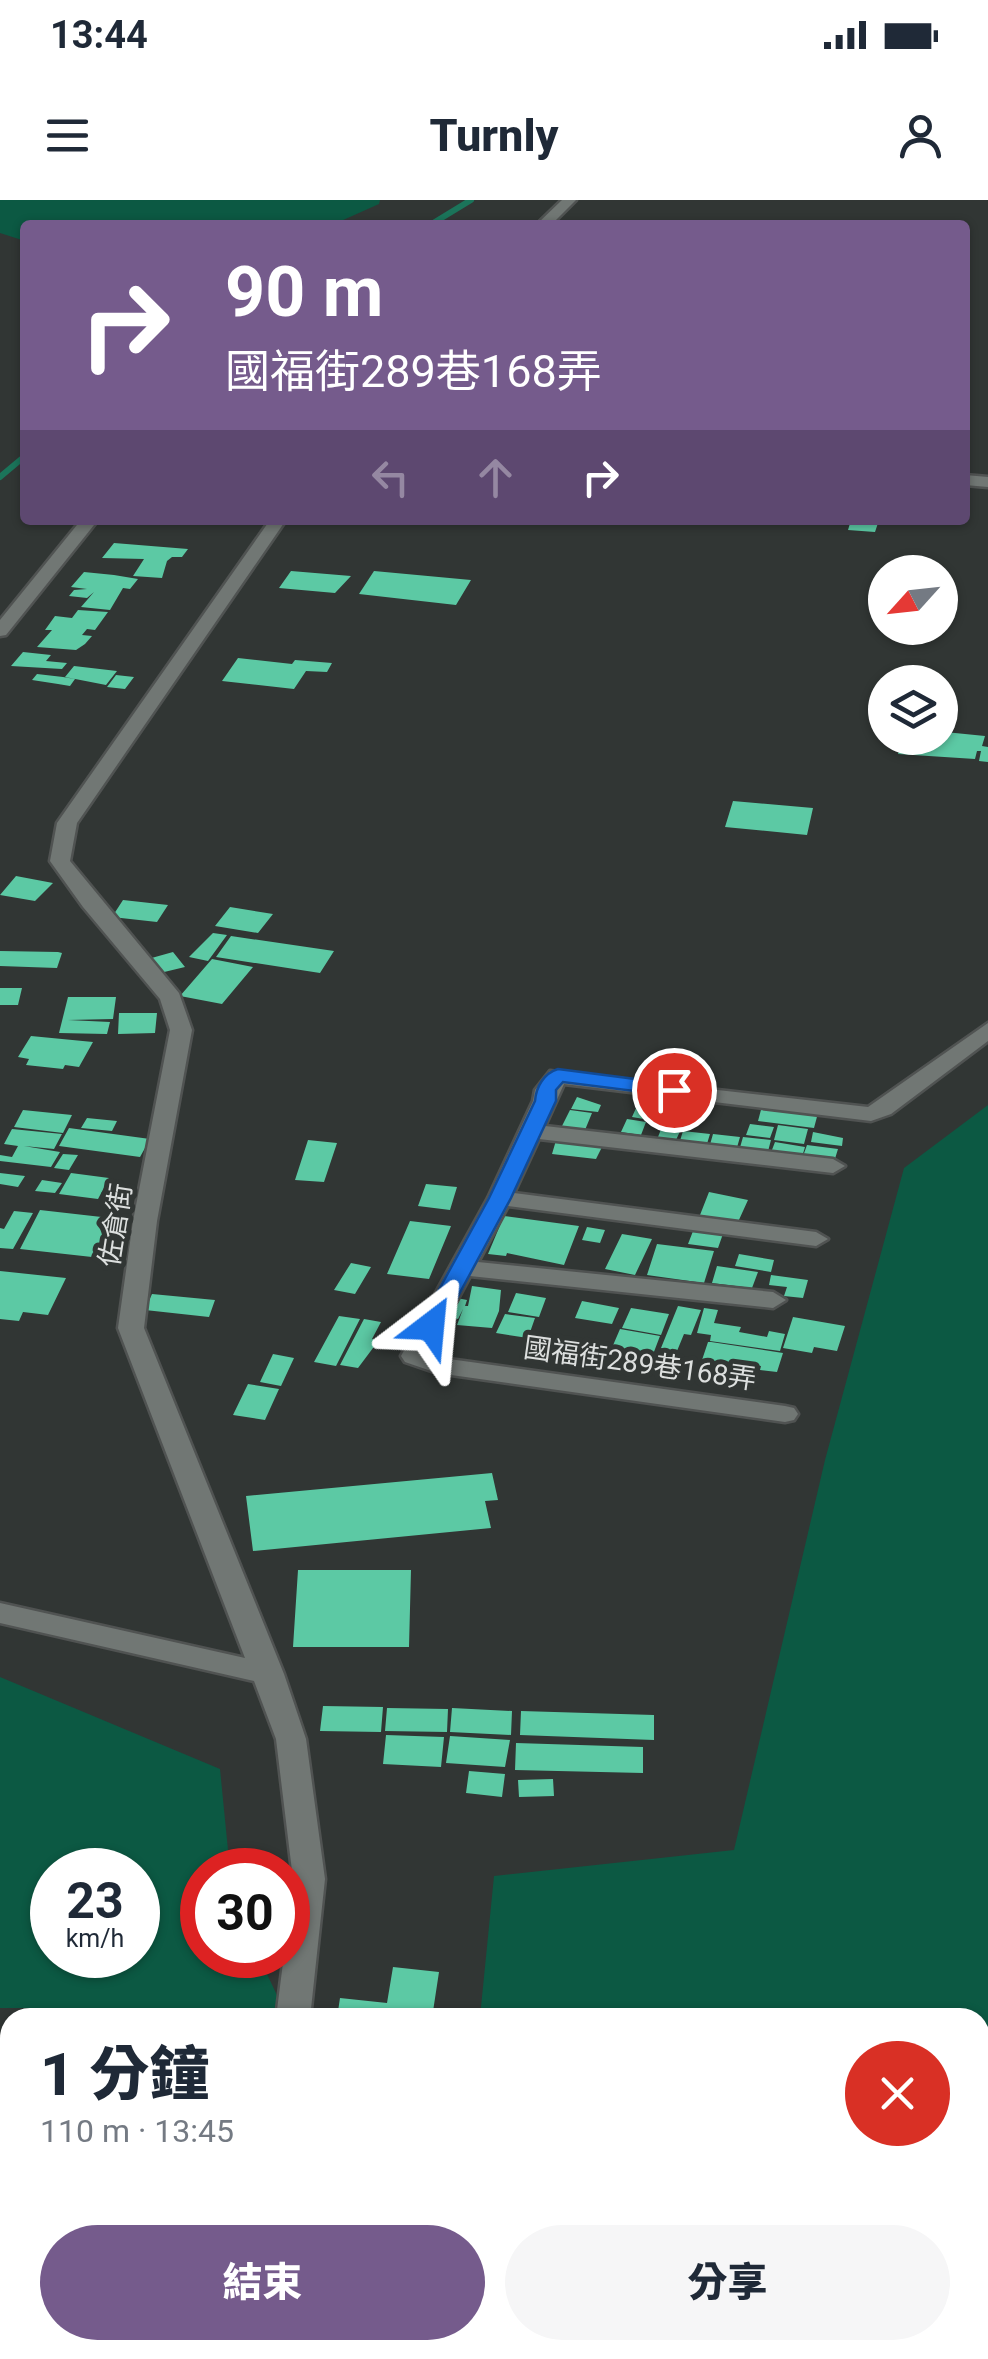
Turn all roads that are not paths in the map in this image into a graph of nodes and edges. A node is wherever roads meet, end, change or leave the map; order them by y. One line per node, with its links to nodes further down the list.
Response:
1 (570, 200): 2 (street)
2 (549, 220)
3 (86, 525): 5 (street)
4 (275, 525): 15 (street, 佐倉街)
5 (0, 631)
6 (988, 1030): 7 (street, 國福街289巷168弄)
7 (532, 1131): 8 (street); 9 (street, 國福街289巷168弄)
8 (833, 1166)
9 (500, 1198): 10 (street); 11 (street, 國福街289巷168弄)
10 (816, 1238)
11 (464, 1268): 12 (street); 13 (street, 國福街289巷168弄)
12 (772, 1300)
13 (785, 1414)
14 (0, 1614): 15 (street)
15 (269, 1674): 16 (street, 佐倉街)
16 (294, 2008)

